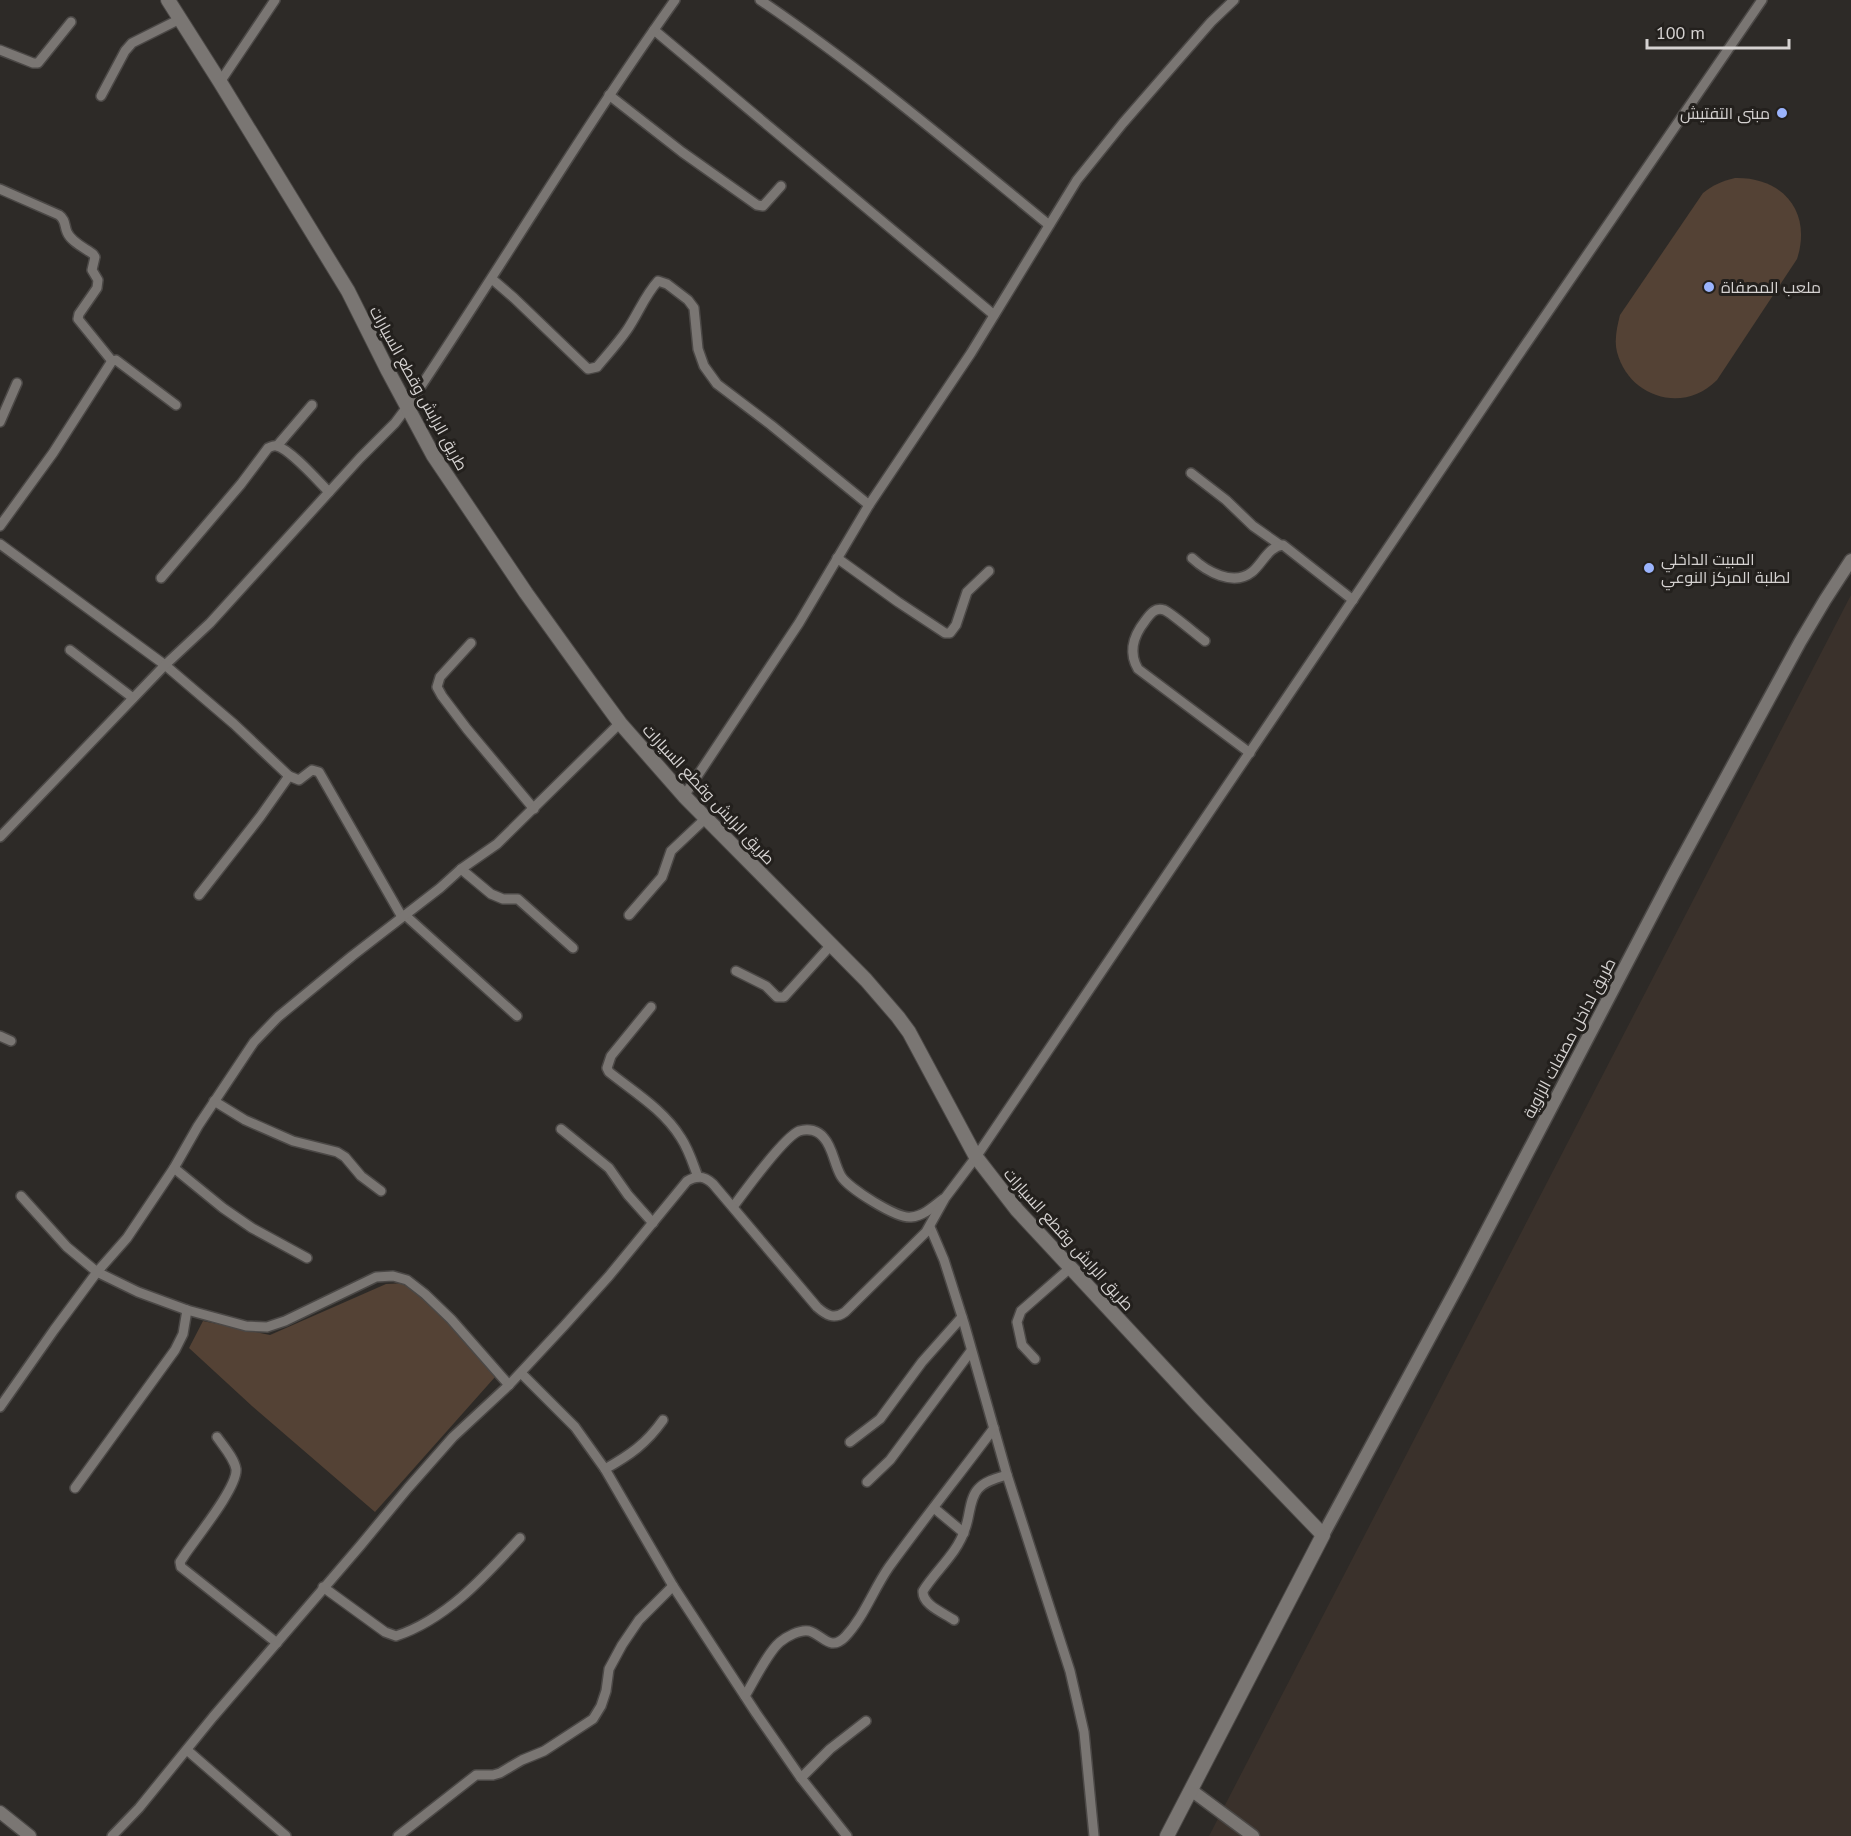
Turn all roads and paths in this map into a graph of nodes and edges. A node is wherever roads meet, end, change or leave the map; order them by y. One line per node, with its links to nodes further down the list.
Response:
1 (168, 0): 7 (main road, طريق الرابش وقطع السيارات)
2 (275, 0): 11 (street)
3 (675, 0): 9 (street)
4 (760, 0): 16 (street)
5 (1234, 0): 16 (street)
6 (1762, 0): 37 (street)
7 (180, 19): 11 (main road, طريق الرابش وقطع السيارات); 13 (street)
8 (71, 22): 10 (street)
9 (654, 30): 12 (street); 18 (street)
10 (0, 50)
11 (220, 82): 23 (main road, طريق الرابش وقطع السيارات)
12 (609, 95): 14 (street); 17 (street)
13 (101, 96)
14 (781, 186)
15 (0, 189): 19 (street)
16 (1050, 225): 18 (street)
17 (492, 279): 23 (street); 28 (street)
18 (994, 315): 28 (street)
19 (112, 361): 21 (street); 29 (street)
20 (17, 383): 24 (street)
21 (176, 405)
22 (312, 405): 25 (street)
23 (408, 407): 27 (street); 43 (main road, طريق الرابش وقطع السيارات)
24 (0, 422)
25 (277, 446): 27 (street); 36 (street)
26 (1191, 473): 31 (street)
27 (329, 492): 41 (street)
28 (869, 505): 32 (street)
29 (0, 526)
30 (0, 544): 41 (street)
31 (1280, 545): 33 (street); 37 (street)
32 (837, 558): 35 (street); 46 (street)
33 (1192, 558)
34 (1851, 560): 92 (street, طريق لداخل مصفات الزاوية)
35 (989, 572)
36 (161, 578)
37 (1353, 600): 44 (street)
38 (1206, 641): 44 (street)
39 (471, 643): 47 (street)
40 (70, 650): 42 (street)
41 (165, 665): 42 (street); 45 (street)
42 (133, 698): 49 (street)
43 (620, 723): 46 (main road, طريق الرابش وقطع السيارات); 47 (street)
44 (1250, 753): 63 (street)
45 (289, 776): 51 (street); 53 (street)
46 (684, 796): 48 (main road, طريق الرابش وقطع السيارات)
47 (534, 809): 50 (street)
48 (706, 818): 52 (street); 54 (main road, طريق الرابش وقطع السيارات)
49 (0, 837)
50 (461, 869): 53 (street); 55 (street)
51 (199, 895)
52 (629, 915)
53 (404, 916): 58 (street); 61 (street)
54 (831, 945): 56 (street); 63 (main road, طريق الرابش وقطع السيارات)
55 (573, 948)
56 (736, 971)
57 (651, 1007): 65 (street)
58 (517, 1016)
59 (0, 1036): 60 (street)
60 (11, 1041)
61 (214, 1101): 64 (street); 66 (street)
62 (561, 1129): 70 (street)
63 (976, 1157): 68 (street); 73 (main road, طريق الرابش وقطع السيارات)
64 (174, 1168): 72 (street); 74 (street)
65 (698, 1177): 69 (street); 70 (street)
66 (381, 1191)
67 (21, 1196): 74 (street)
68 (945, 1198): 69 (street); 71 (street)
69 (733, 1208): 71 (street)
70 (653, 1223): 79 (street)
71 (930, 1227): 76 (street)
72 (307, 1258)
73 (1070, 1269): 78 (street); 92 (main road, طريق الرابش وقطع السيارات)
74 (97, 1272): 75 (street); 81 (street)
75 (187, 1310): 80 (street); 89 (street)
76 (962, 1317): 77 (street); 85 (street)
77 (971, 1351): 83 (street); 88 (street)
78 (1035, 1359)
79 (521, 1373): 80 (street); 86 (street)
80 (509, 1385): 95 (street)
81 (0, 1407)
82 (663, 1420): 86 (street)
83 (994, 1428): 87 (street); 90 (street)
84 (217, 1437): 97 (street)
85 (850, 1442)
86 (605, 1469): 94 (street)
87 (1007, 1474): 91 (street); 109 (street)
88 (867, 1482)
89 (75, 1488)
90 (934, 1508): 91 (street); 98 (street)
91 (964, 1533): 96 (street)
92 (1323, 1535): 102 (main road)
93 (520, 1538): 95 (street)
94 (673, 1586): 98 (street); 107 (street)
95 (323, 1587): 97 (street)
96 (954, 1620)
97 (277, 1643): 100 (street)
98 (745, 1695): 101 (street)
99 (866, 1721): 101 (street)
100 (187, 1750): 105 (street); 106 (street)
101 (801, 1778): 108 (street)
102 (1191, 1790): 110 (main road); 111 (street)
103 (0, 1812): 104 (street)
104 (30, 1836)
105 (112, 1836)
106 (286, 1836)
107 (398, 1836)
108 (847, 1836)
109 (1094, 1836)
110 (1167, 1836)
111 (1253, 1836)

